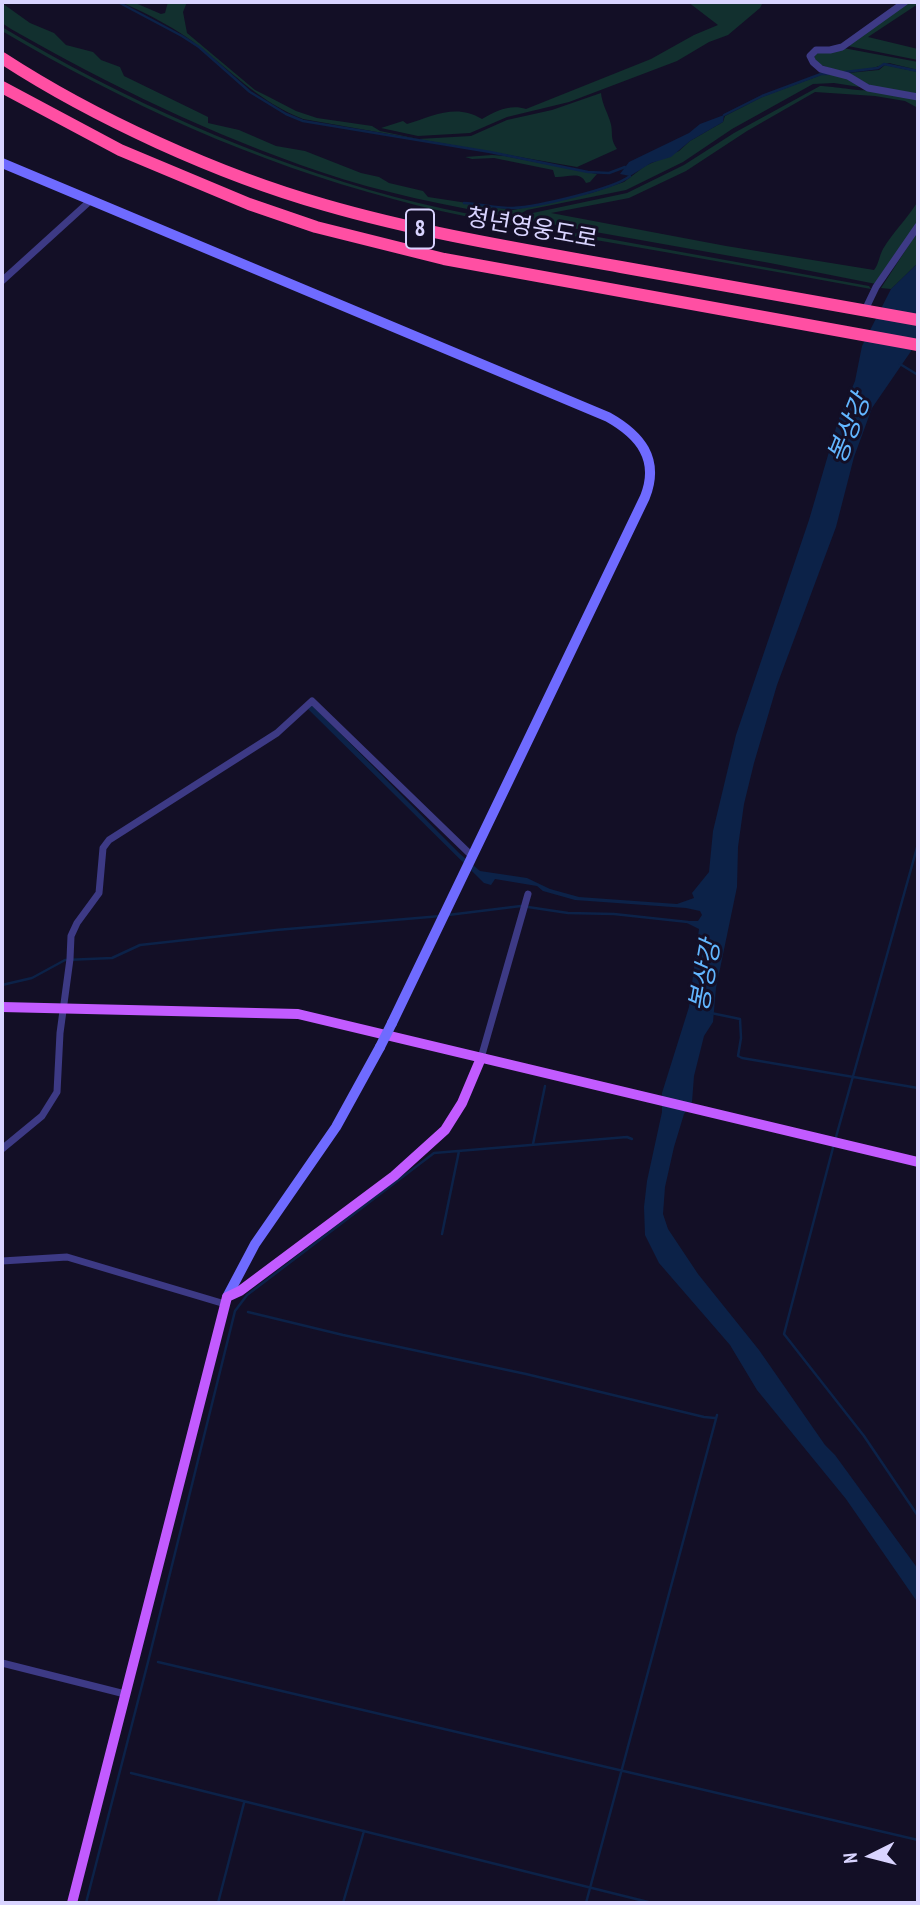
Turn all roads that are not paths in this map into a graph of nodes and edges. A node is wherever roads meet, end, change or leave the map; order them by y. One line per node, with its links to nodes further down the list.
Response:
1 (905, 2): 4 (street)
2 (2, 58): 9 (highway, 청년영웅도로 / 8)
3 (2, 86): 11 (highway, 청년영웅도로 / 8)
4 (918, 97)
5 (2, 163): 6 (main road)
6 (90, 201): 8 (street); 12 (main road)
7 (918, 226): 9 (street)
8 (2, 281)
9 (865, 310): 10 (highway, 청년영웅도로 / 8)
10 (918, 320)
11 (918, 345)
12 (471, 857): 15 (street); 20 (main road, bridge)
13 (528, 894): 16 (street)
14 (2, 1007): 15 (main road)
15 (63, 1009): 16 (main road); 17 (street)
16 (473, 1056): 18 (main road); 20 (main road)
17 (2, 1149)
18 (918, 1162)
19 (2, 1261): 20 (street)
20 (226, 1300): 22 (main road)
21 (2, 1663): 22 (street)
22 (125, 1695): 23 (main road)
23 (72, 1903)

